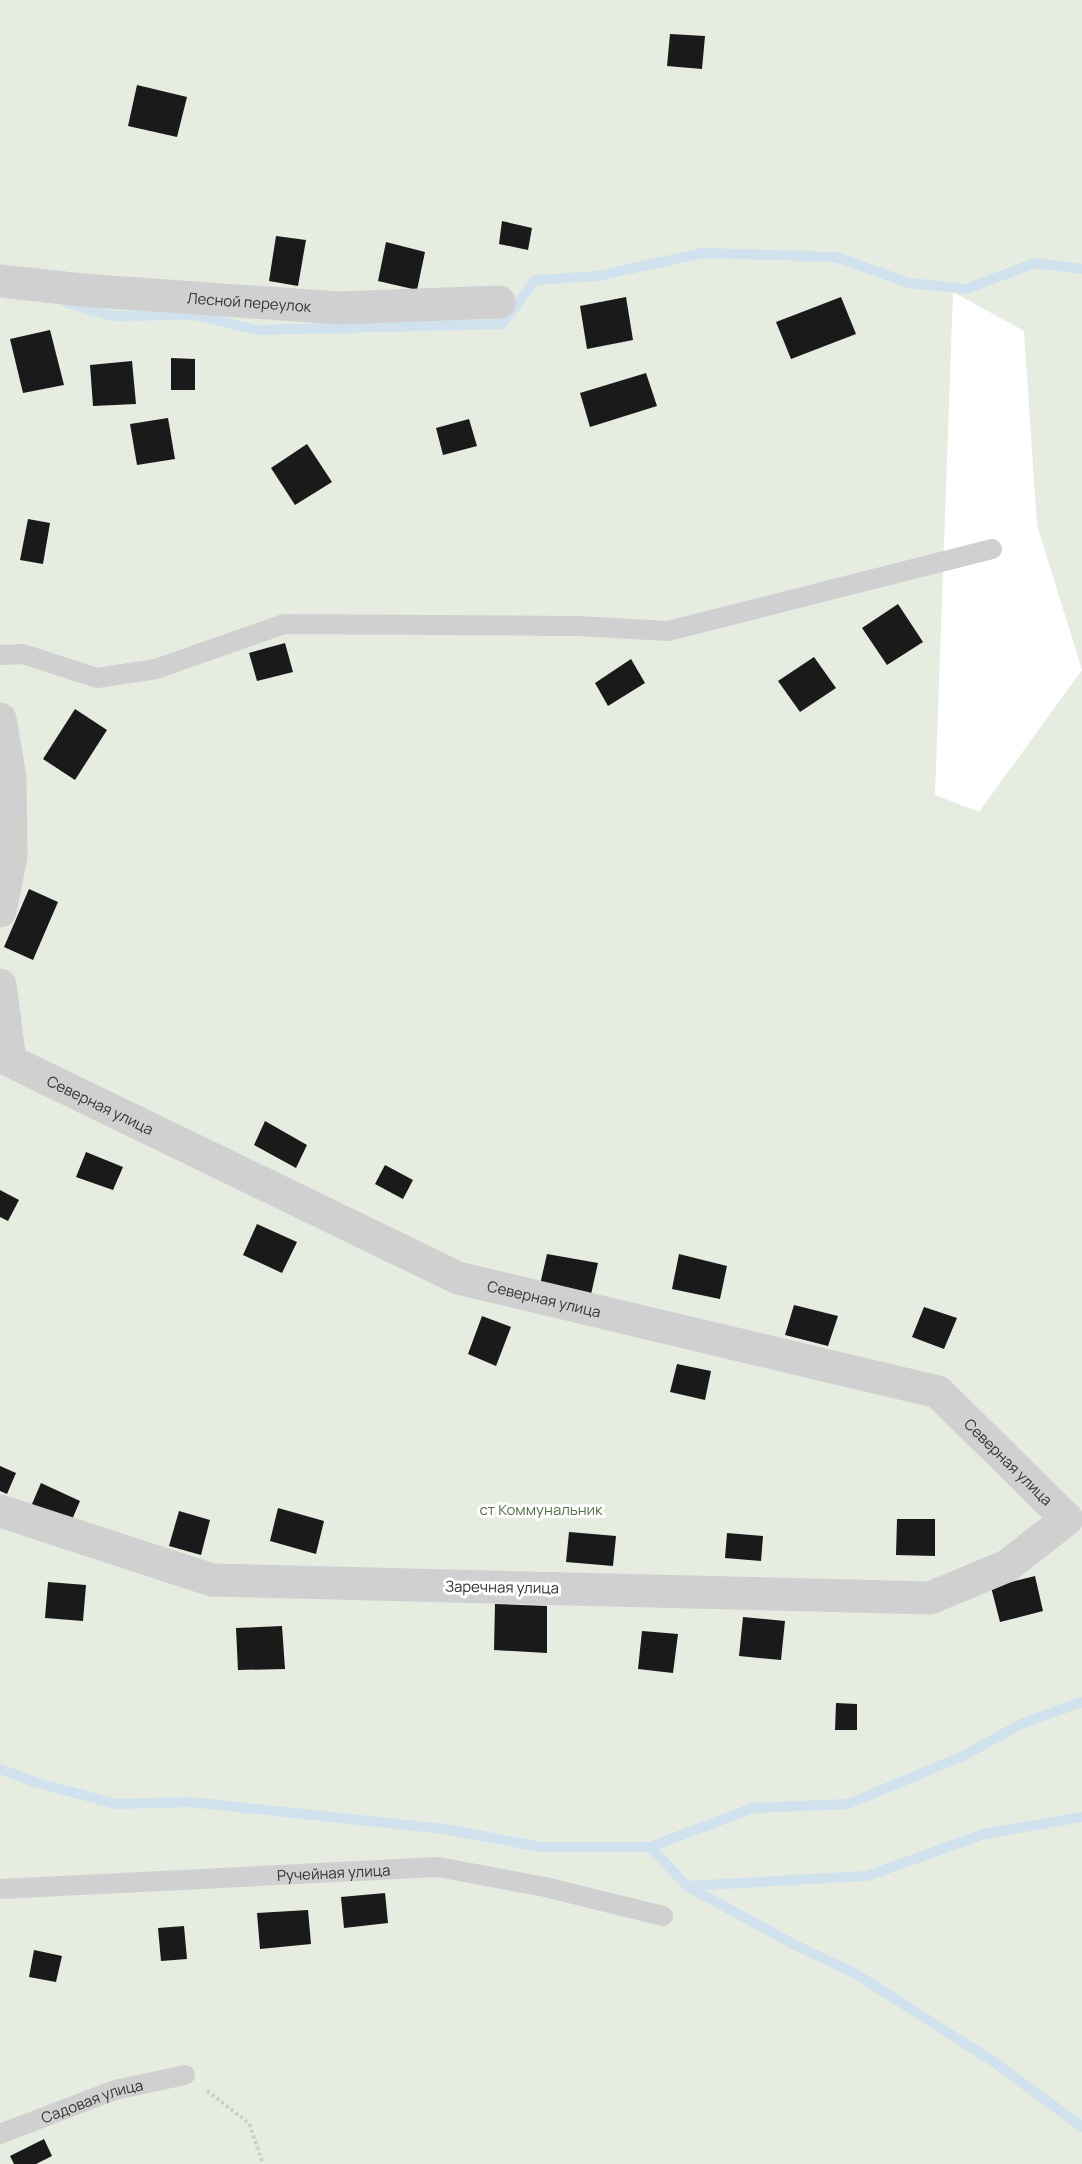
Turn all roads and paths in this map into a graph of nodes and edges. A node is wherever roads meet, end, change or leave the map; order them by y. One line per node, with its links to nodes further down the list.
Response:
1 (0, 281): 2 (street, Лесной переулок)
2 (499, 302)
3 (992, 549): 4 (lane)
4 (0, 655)
5 (0, 719): 6 (street)
6 (0, 911)
7 (0, 985): 9 (street, Северная улица)
8 (0, 1511): 10 (street, Заречная улица)
9 (1074, 1518): 10 (street, Северная улица)
10 (1007, 1566)
11 (0, 1889): 12 (lane, Ручейная улица)
12 (663, 1916)
13 (185, 2074): 14 (lane, Садовая улица); 15 (path)
14 (0, 2134)
15 (262, 2164)

